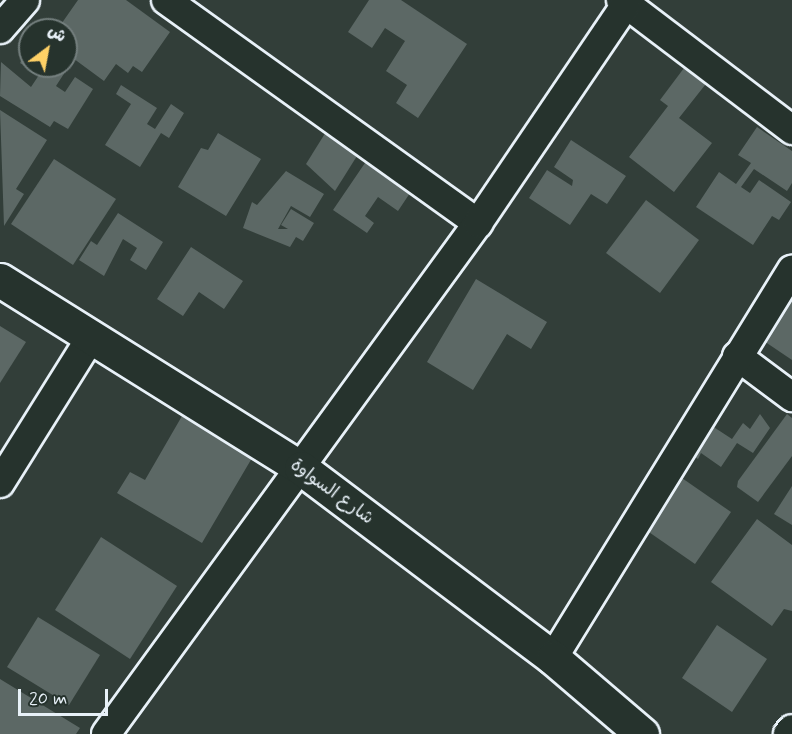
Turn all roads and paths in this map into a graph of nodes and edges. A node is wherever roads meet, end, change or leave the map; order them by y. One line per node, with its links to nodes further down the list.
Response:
1 (25, 0): 4 (street)
2 (166, 0): 6 (street)
3 (623, 2): 5 (street); 6 (street)
4 (0, 29)
5 (792, 130)
6 (478, 224): 12 (street)
7 (792, 270): 10 (street)
8 (0, 280): 9 (street, شارع السواوة)
9 (92, 336): 12 (street, شارع السواوة); 13 (street)
10 (737, 356): 11 (street); 14 (street)
11 (792, 397)
12 (302, 468): 14 (street, شارع السواوة); 16 (street)
13 (0, 483)
14 (553, 658): 17 (street, شارع السواوة)
15 (792, 729): 18 (street)
16 (106, 734)
17 (642, 734)
18 (788, 734)

